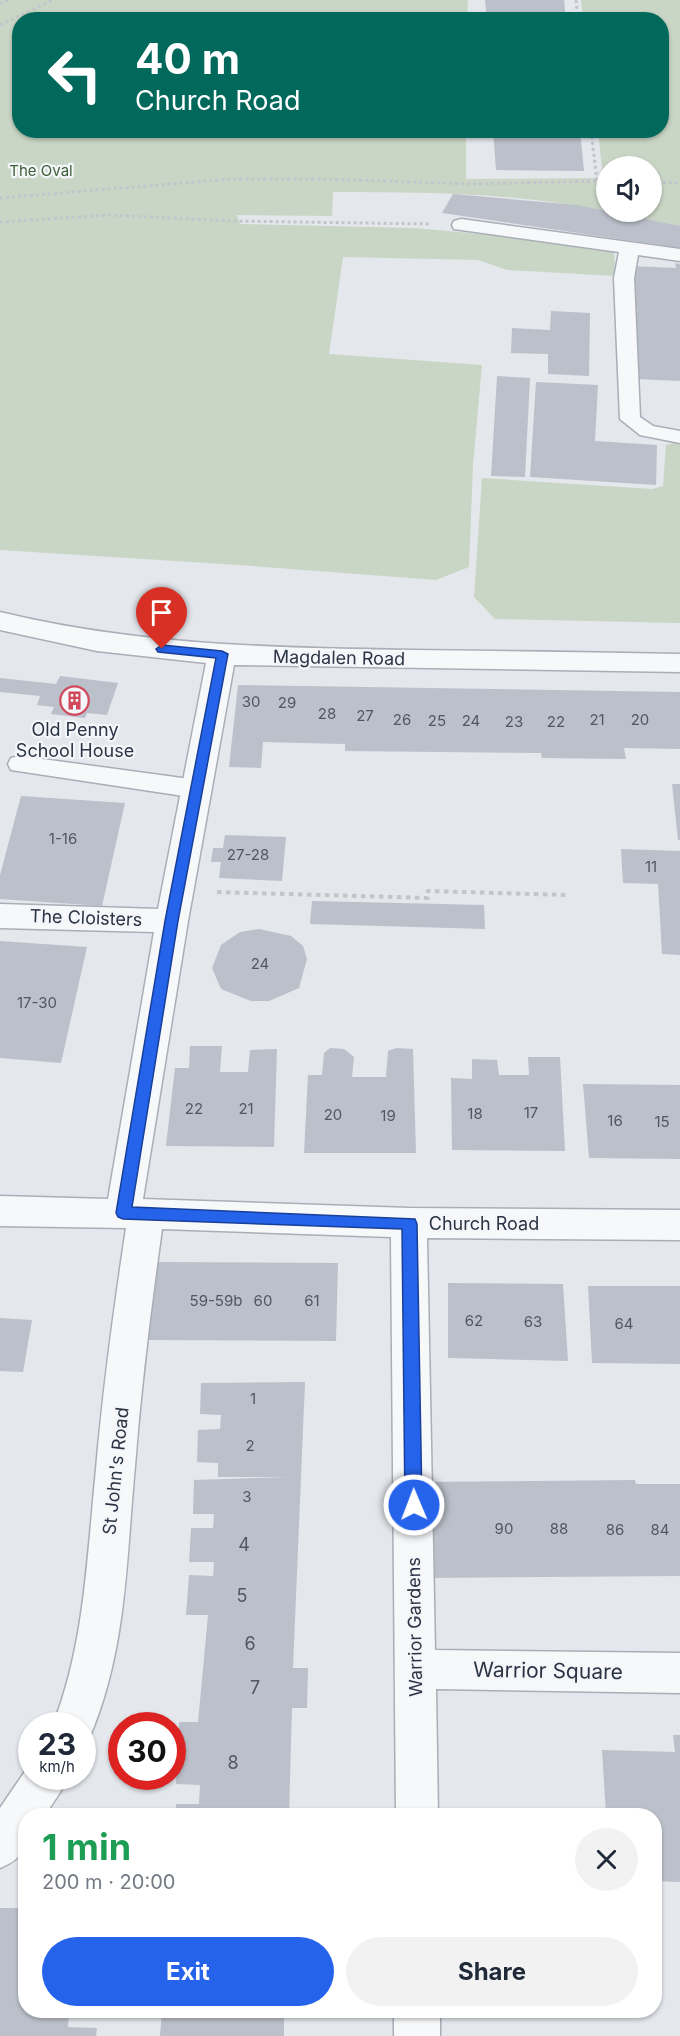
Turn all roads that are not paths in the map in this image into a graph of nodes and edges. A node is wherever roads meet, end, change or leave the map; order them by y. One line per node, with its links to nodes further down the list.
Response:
1 (461, 225): 2 (lane)
2 (629, 249): 3 (lane); 4 (lane)
3 (680, 255)
4 (680, 437)
5 (0, 621): 6 (street, Magdalen Road)
6 (222, 654): 7 (street, Magdalen Road); 9 (street, St John's Road)
7 (680, 663)
8 (20, 764): 9 (lane)
9 (197, 789): 11 (street, St John's Road)
10 (0, 916): 11 (street, The Cloisters)
11 (171, 921): 13 (street, St John's Road)
12 (0, 1211): 13 (street, Church Road)
13 (135, 1214): 14 (street, Church Road); 18 (street, St John's Road)
14 (409, 1224): 15 (street, Church Road); 16 (street, Warrior Gardens)
15 (680, 1225)
16 (416, 1669): 17 (street, Warrior Square); 21 (street, Warrior Gardens)
17 (680, 1673)
18 (79, 1712)
19 (37, 1790): 20 (street)
20 (25, 1808)
21 (417, 1808)
22 (18, 1819): 23 (street)
23 (0, 1846)
24 (417, 2018): 25 (street)
25 (417, 2036)

